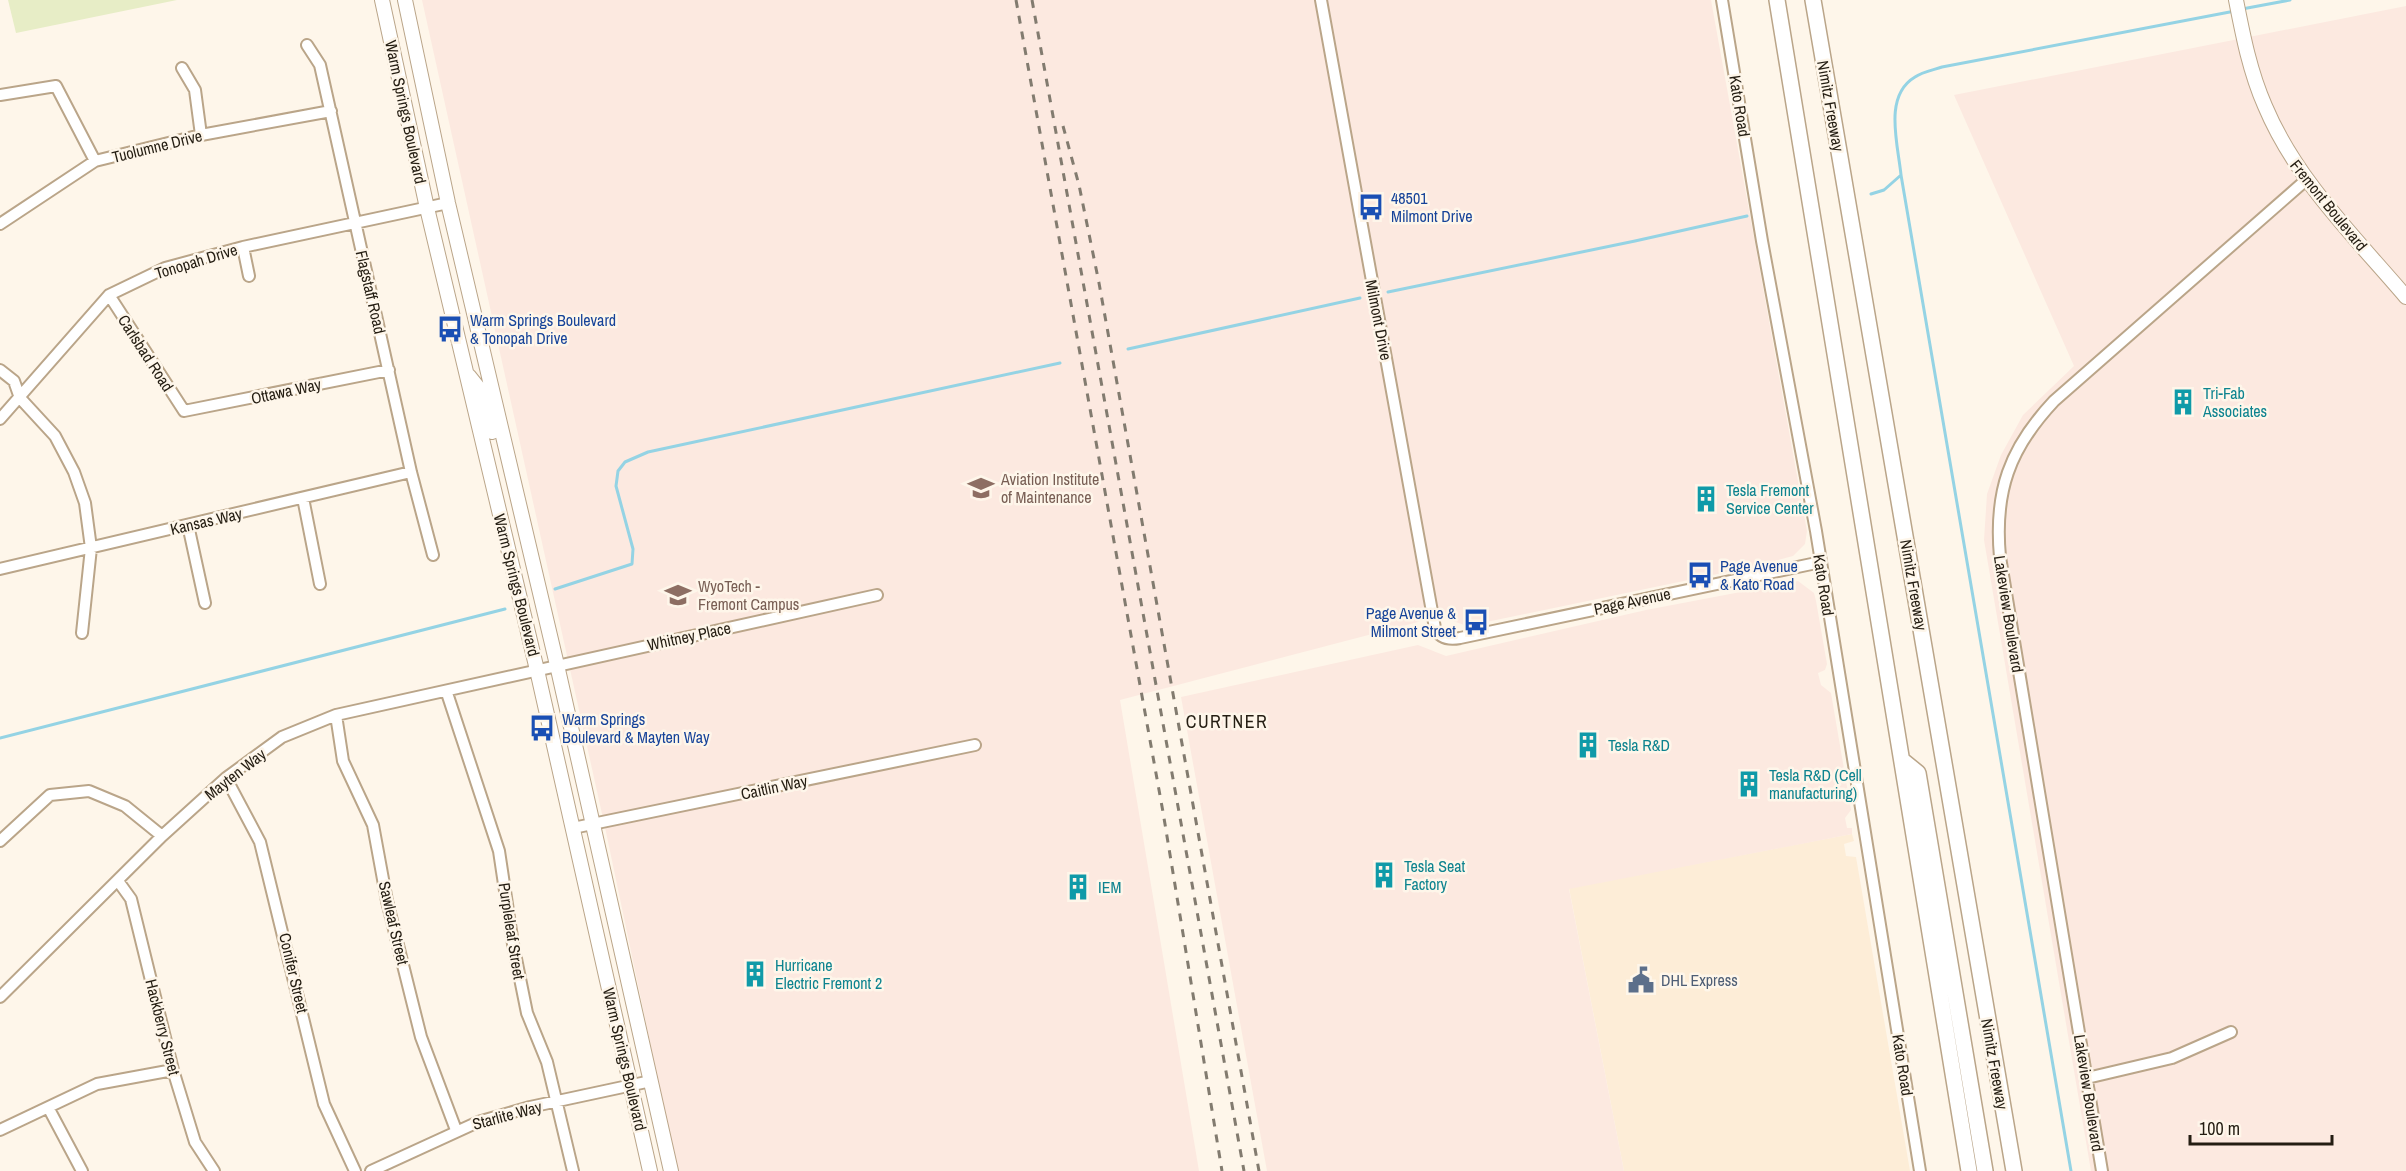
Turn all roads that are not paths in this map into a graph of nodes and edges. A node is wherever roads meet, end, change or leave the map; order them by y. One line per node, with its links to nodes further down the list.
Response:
1 (382, 0): 16 (main road, Warm Springs Boulevard)
2 (405, 0): 15 (main road, Warm Springs Boulevard)
3 (1321, 0): 41 (street, Milmont Drive)
4 (1722, 0): 35 (street, Kato Road)
5 (1777, 0): 47 (highway)
6 (1813, 0): 74 (highway, Nimitz Freeway)
7 (2236, 0): 14 (main road, Fremont Boulevard)
8 (307, 45): 11 (street, Flagstaff Road)
9 (182, 68): 12 (street)
10 (0, 95): 13 (street)
11 (331, 111): 12 (street, Tuolumne Drive); 17 (street, Flagstaff Road)
12 (201, 135): 13 (street, Tuolumne Drive)
13 (95, 161): 18 (street, Tuolumne Drive)
14 (2306, 180): 22 (main road, Fremont Boulevard); 57 (street, Lakeview Boulevard)
15 (448, 203): 16 (street, Tonopah Drive); 29 (main road, Warm Springs Boulevard)
16 (427, 208): 17 (street, Tonopah Drive); 25 (main road, Warm Springs Boulevard)
17 (356, 222): 19 (street, Tonopah Drive); 24 (street, Flagstaff Road)
18 (0, 224)
19 (243, 247): 20 (street); 21 (street, Tonopah Drive)
20 (249, 276)
21 (109, 296): 26 (street, Tonopah Drive); 27 (street, Carlsbad Road)
22 (2406, 297)
23 (0, 370): 26 (street)
24 (389, 370): 27 (street, Ottawa Way); 30 (street, Flagstaff Road)
25 (466, 372): 29 (main road); 43 (main road, Warm Springs Boulevard)
26 (20, 398): 28 (street, Tonopah Drive); 33 (street)
27 (184, 411)
28 (0, 419)
29 (506, 452): 42 (main road, Warm Springs Boulevard)
30 (411, 472): 31 (street, Kansas Way); 34 (street, Flagstaff Road)
31 (303, 498): 32 (street, Kansas Way); 37 (street)
32 (188, 525): 33 (street, Kansas Way); 39 (street)
33 (91, 548): 36 (street, Kansas Way); 40 (street)
34 (433, 555)
35 (1821, 562): 41 (street, Page Avenue); 71 (street, Kato Road)
36 (0, 569)
37 (320, 584)
38 (877, 595): 42 (street, Whitney Place)
39 (205, 603)
40 (82, 633)
41 (1443, 637)
42 (557, 665): 43 (street, Whitney Place); 49 (main road, Warm Springs Boulevard)
43 (537, 670): 44 (street, Mayten Way); 50 (main road, Warm Springs Boulevard)
44 (447, 693): 45 (street, Mayten Way); 60 (street, Purpleleaf Street)
45 (336, 716): 48 (street, Mayten Way); 63 (street, Sawleaf Street)
46 (975, 745): 49 (street, Caitlin Way)
47 (1902, 760): 72 (highway); 73 (highway)
48 (226, 778): 51 (street, Mayten Way); 66 (street, Conifer Street)
49 (593, 824): 50 (street, Caitlin Way); 58 (main road, Warm Springs Boulevard)
50 (573, 828): 59 (main road, Warm Springs Boulevard)
51 (162, 836): 52 (street); 53 (street, Mayten Way)
52 (0, 841)
53 (118, 881): 54 (street, Mayten Way); 56 (street, Hackberry Street)
54 (0, 997)
55 (2231, 1032): 57 (street)
56 (172, 1070): 61 (street); 65 (street, Hackberry Street)
57 (2087, 1078): 75 (street, Lakeview Boulevard)
58 (651, 1082): 59 (street, Starlite Way); 70 (main road, Warm Springs Boulevard)
59 (631, 1086): 60 (street, Starlite Way); 69 (main road, Warm Springs Boulevard)
60 (557, 1102): 63 (street, Starlite Way); 68 (street, Purpleleaf Street)
61 (49, 1109): 62 (street); 64 (street)
62 (0, 1130)
63 (456, 1130): 67 (street, Starlite Way)
64 (82, 1171)
65 (214, 1171)
66 (355, 1171)
67 (371, 1171)
68 (573, 1171)
69 (650, 1171)
70 (671, 1171)
71 (1920, 1171)
72 (1969, 1171)
73 (1985, 1171)
74 (2013, 1171)
75 (2102, 1171)

